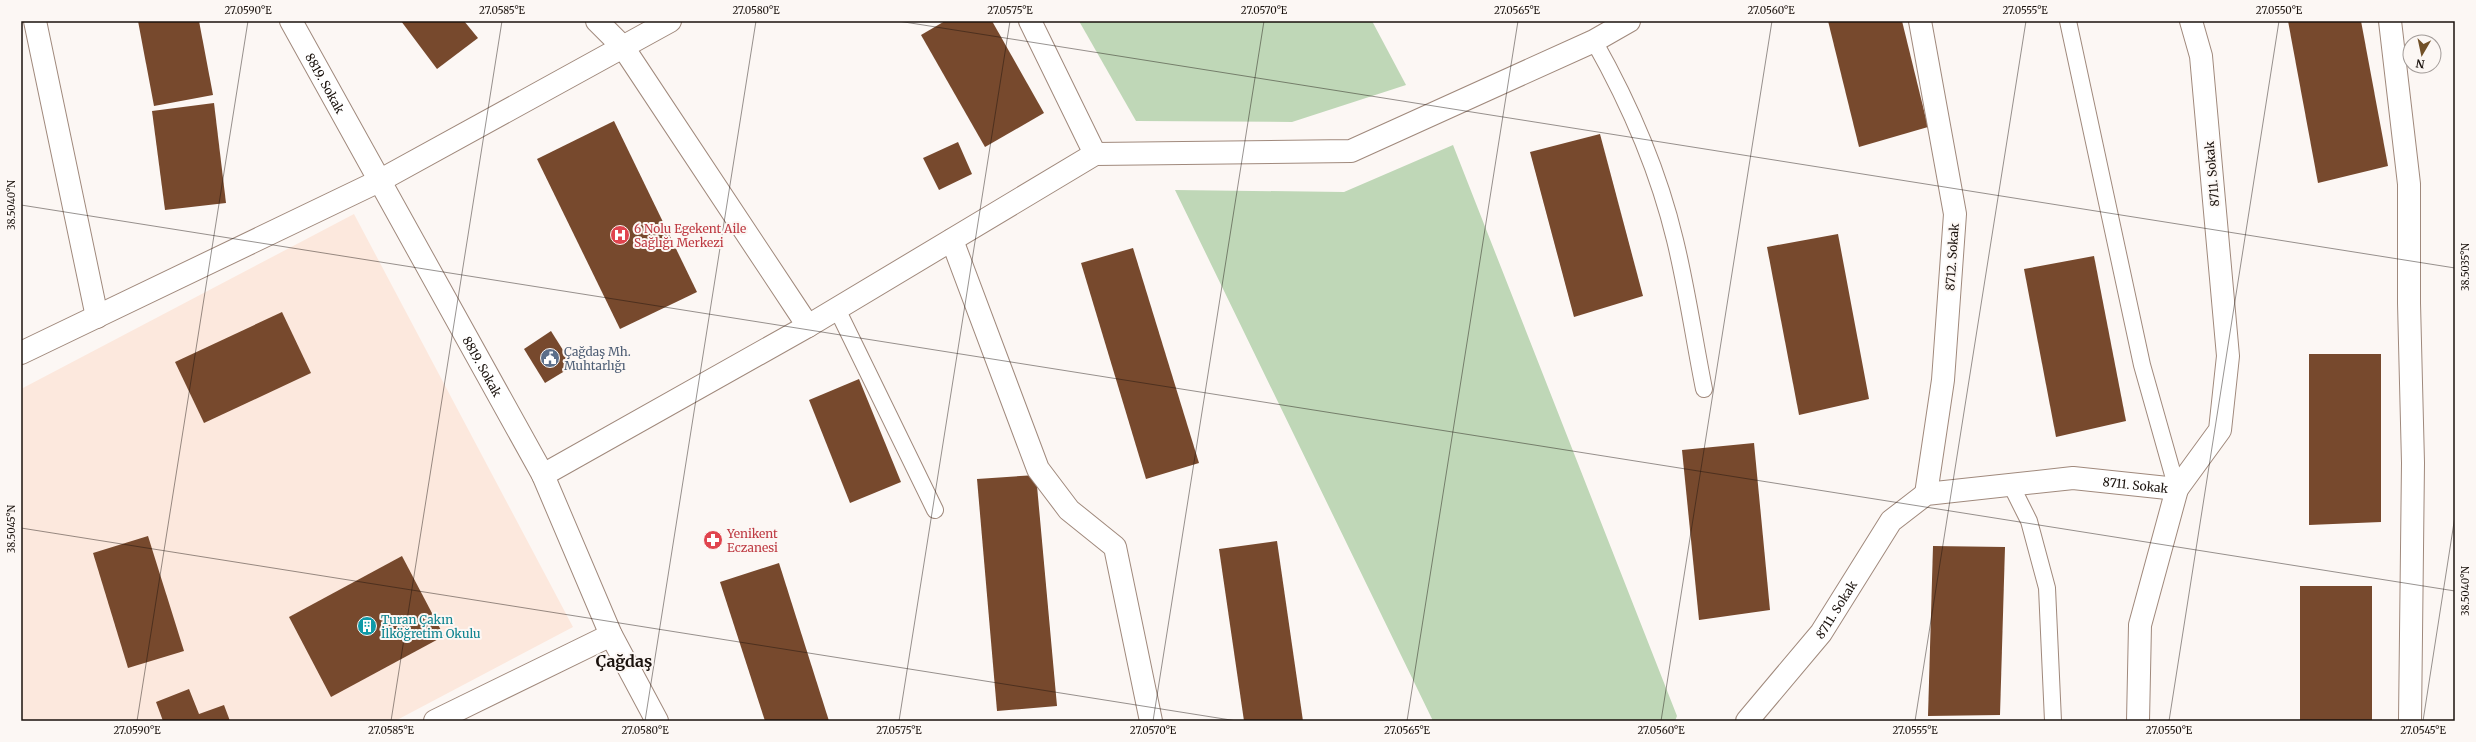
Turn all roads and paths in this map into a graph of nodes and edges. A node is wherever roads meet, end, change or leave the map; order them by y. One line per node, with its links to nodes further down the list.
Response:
1 (35, 21): 17 (street)
2 (291, 21): 14 (street, 8819. Sokak)
3 (597, 21): 12 (street)
4 (670, 21): 12 (street)
5 (1030, 21): 13 (street)
6 (1920, 21): 24 (street, 8712. Sokak)
7 (2068, 21): 23 (lane)
8 (2192, 21): 23 (street, 8711. Sokak)
9 (2390, 21): 33 (street)
10 (1624, 22): 11 (street)
11 (1594, 41): 13 (street); 20 (lane)
12 (623, 47): 14 (street); 18 (street)
13 (1095, 154): 15 (street)
14 (379, 181): 17 (street); 21 (street, 8819. Sokak)
15 (952, 240): 16 (street); 29 (street)
16 (837, 309): 18 (street); 25 (lane)
17 (97, 317): 19 (street)
18 (808, 326): 21 (street)
19 (21, 353)
20 (1704, 389)
21 (543, 475): 26 (street, 8819. Sokak)
22 (2012, 485): 23 (street, 8711. Sokak); 24 (street, 8711. Sokak); 31 (lane)
23 (2177, 489): 32 (street)
24 (1926, 494): 30 (street, 8711. Sokak)
25 (935, 510)
26 (611, 635): 27 (street); 28 (street, 8819. Sokak)
27 (435, 721)
28 (657, 721)
29 (1151, 721)
30 (1747, 721)
31 (2053, 721)
32 (2138, 721)
33 (2410, 721)

